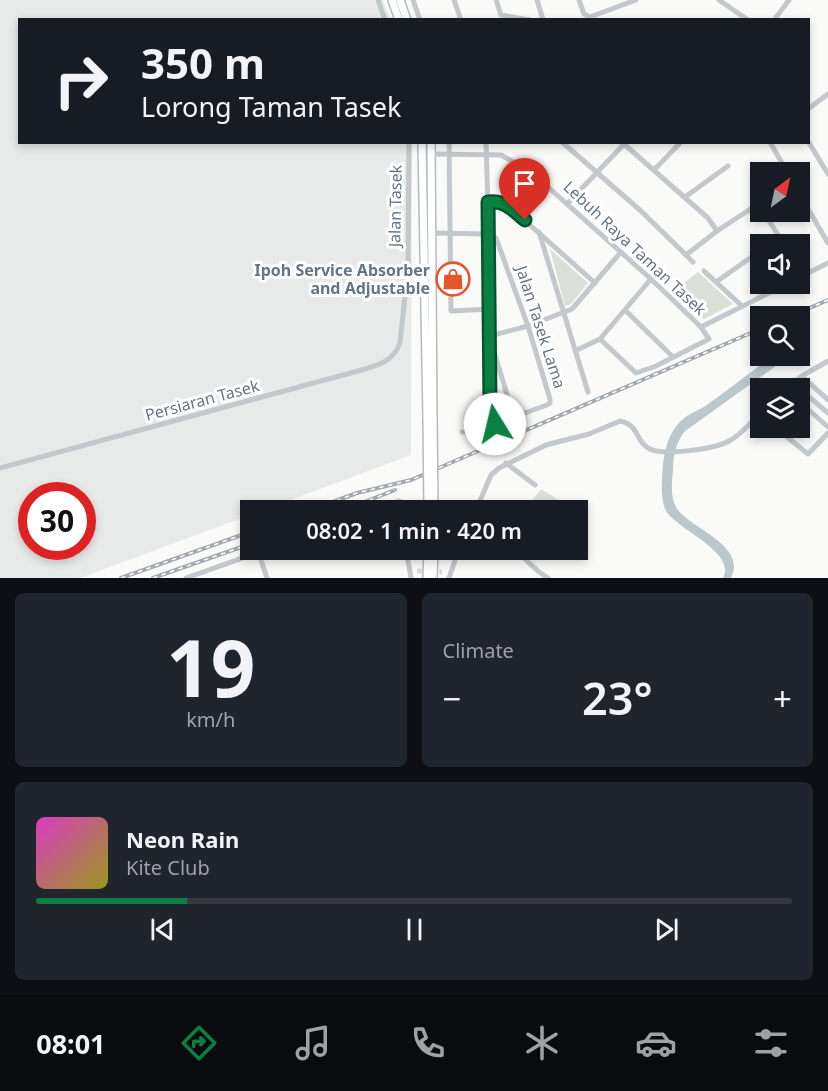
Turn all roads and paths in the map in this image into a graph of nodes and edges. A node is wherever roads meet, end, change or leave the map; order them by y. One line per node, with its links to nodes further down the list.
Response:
1 (378, 0): 14 (street)
2 (392, 0): 15 (main road)
3 (400, 0): 16 (main road)
4 (423, 0): 12 (street)
5 (454, 0): 18 (street)
6 (496, 0): 19 (street)
7 (537, 0): 20 (street)
8 (579, 0): 13 (street)
9 (636, 0): 13 (street)
10 (719, 0): 21 (street)
11 (789, 0): 22 (street)
12 (414, 2): 17 (street)
13 (624, 2)
14 (384, 18)
15 (398, 18)
16 (405, 18)
17 (419, 18)
18 (460, 18)
19 (518, 18)
20 (542, 18)
21 (745, 18)
22 (776, 18)
23 (828, 94): 24 (street)
24 (810, 108)
25 (409, 144): 44 (street, Jalan Tasek)
26 (422, 144): 45 (main road)
27 (431, 144): 36 (main road)
28 (449, 144): 37 (street)
29 (486, 144): 38 (street)
30 (566, 144): 42 (street)
31 (624, 144): 42 (street)
32 (626, 144): 41 (street)
33 (679, 144): 41 (street)
34 (771, 144): 39 (street)
35 (810, 144): 43 (street)
36 (431, 154): 37 (street, Lebuh Raya Taman Tasek); 53 (main road)
37 (449, 154): 38 (street, Lebuh Raya Taman Tasek); 54 (street)
38 (486, 154): 47 (street); 48 (street, Lebuh Raya Taman Tasek)
39 (781, 162)
40 (728, 166): 46 (street)
41 (654, 170): 46 (street)
42 (596, 173): 48 (street); 58 (street)
43 (828, 174)
44 (408, 195): 45 (street); 76 (street, Jalan Tasek)
45 (424, 195): 91 (main road)
46 (685, 197): 51 (street)
47 (488, 202): 52 (street); 55 (street)
48 (567, 204): 57 (street, Lebuh Raya Taman Tasek)
49 (750, 209): 51 (street)
50 (810, 212): 56 (street)
51 (717, 231): 58 (street)
52 (539, 232): 66 (street); 71 (street)
53 (432, 233): 54 (street); 91 (main road)
54 (449, 233): 55 (street); 69 (street)
55 (489, 234): 69 (street); 72 (street, Jalan Tasek Lama)
56 (828, 243)
57 (621, 252): 64 (street, Lebuh Raya Taman Tasek); 66 (street)
58 (686, 255): 60 (street)
59 (750, 259): 65 (street)
60 (693, 262)
61 (828, 263): 63 (street)
62 (704, 272): 65 (street)
63 (810, 272)
64 (651, 279): 70 (street); 73 (street, Lebuh Raya Taman Tasek)
65 (716, 282): 68 (street)
66 (596, 283): 71 (street)
67 (766, 294): 68 (street)
68 (742, 306): 73 (street)
69 (491, 309): 74 (street)
70 (625, 310): 75 (street); 79 (street)
71 (563, 314): 72 (street); 78 (street)
72 (528, 326): 74 (street); 90 (street, Jalan Tasek Lama)
73 (701, 327): 79 (street, Lebuh Raya Taman Tasek)
74 (490, 336): 77 (street)
75 (600, 339): 78 (street); 79 (street, Lebuh Raya Taman Tasek)
76 (400, 342): 99 (street, Persiaran Tasek)
77 (491, 349): 81 (street); 82 (street)
78 (575, 351): 85 (street)
79 (673, 357)
80 (828, 362): 83 (street)
81 (491, 367): 82 (street); 93 (street)
82 (498, 368): 90 (street)
83 (802, 376): 84 (street); 87 (street)
84 (799, 378)
85 (588, 392)
86 (810, 397): 89 (street)
87 (828, 400)
88 (810, 411): 94 (street)
89 (828, 413)
90 (514, 417): 93 (street)
91 (430, 419): 101 (main road, bridge); 102 (main road, bridge)
92 (750, 423): 98 (street)
93 (495, 424): 95 (street)
94 (828, 427)
95 (462, 432)
96 (828, 432): 97 (street)
97 (788, 438)
98 (506, 463): 100 (street); 103 (street)
99 (0, 468)
100 (535, 485)
101 (428, 500)
102 (434, 500)
103 (481, 500)
104 (240, 559): 112 (street)
105 (261, 560): 113 (street)
106 (428, 560): 114 (main road)
107 (434, 560): 115 (main road)
108 (455, 560): 111 (street)
109 (526, 560): 116 (street)
110 (442, 572): 111 (street)
111 (449, 575)
112 (186, 578)
113 (267, 578)
114 (427, 578)
115 (433, 578)
116 (548, 578)

